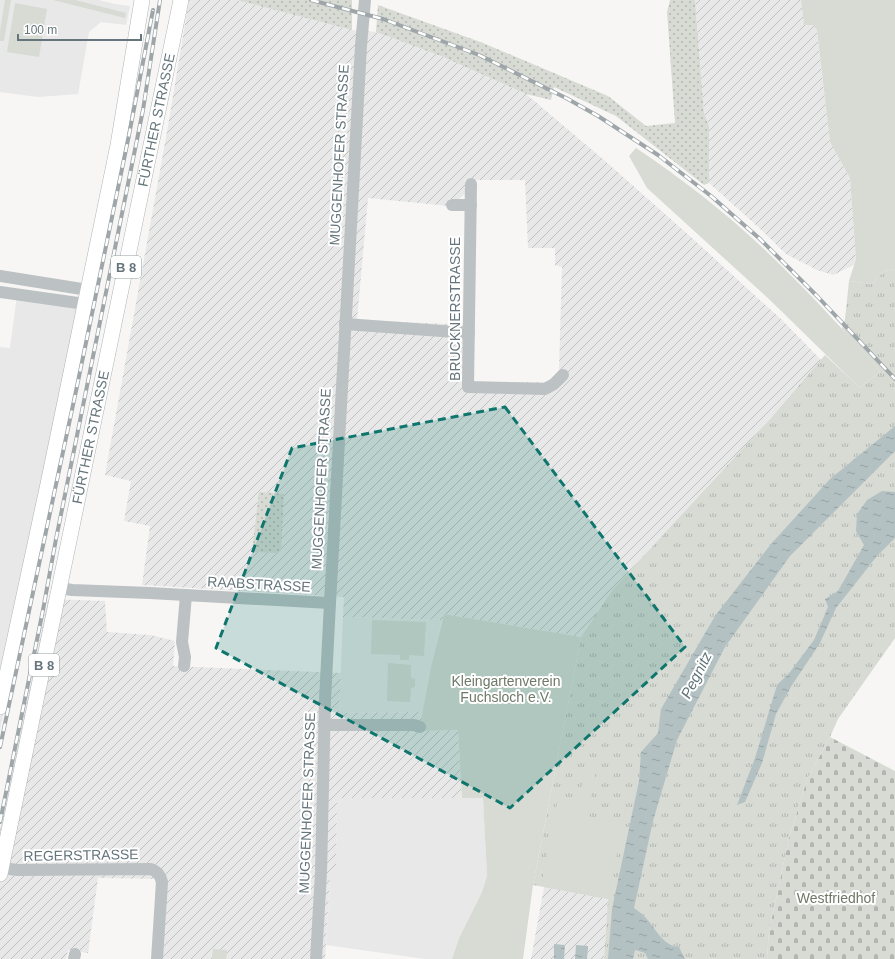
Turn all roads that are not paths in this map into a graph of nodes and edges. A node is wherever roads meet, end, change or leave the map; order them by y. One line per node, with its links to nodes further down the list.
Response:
1 (142, 0): 10 (main road, B 8)
2 (181, 0): 15 (main road, FÜRTHER STRASSE / B 8)
3 (365, 0): 12 (street, MUGGENHOFER STRASSE)
4 (471, 184): 6 (street, BRUCKNERSTRASSE)
5 (452, 205): 6 (street)
6 (471, 205): 13 (street, BRUCKNERSTRASSE)
7 (0, 276): 8 (street)
8 (67, 287): 10 (street); 11 (street)
9 (0, 292): 11 (street)
10 (86, 297): 11 (street); 19 (main road, B 8)
11 (64, 300)
12 (345, 324): 13 (street); 17 (street, MUGGENHOFER STRASSE)
13 (469, 333): 14 (street, BRUCKNERSTRASSE)
14 (563, 375)
15 (60, 588): 16 (street, RAABSTRASSE); 22 (main road, FÜRTHER STRASSE / B 8)
16 (186, 595): 17 (street, RAABSTRASSE); 18 (street)
17 (330, 603): 20 (street, MUGGENHOFER STRASSE)
18 (184, 666)
19 (0, 707)
20 (324, 724): 21 (street); 24 (street, MUGGENHOFER STRASSE)
21 (420, 727)
22 (0, 871): 23 (street, REGERSTRASSE)
23 (157, 959)
24 (316, 959)

